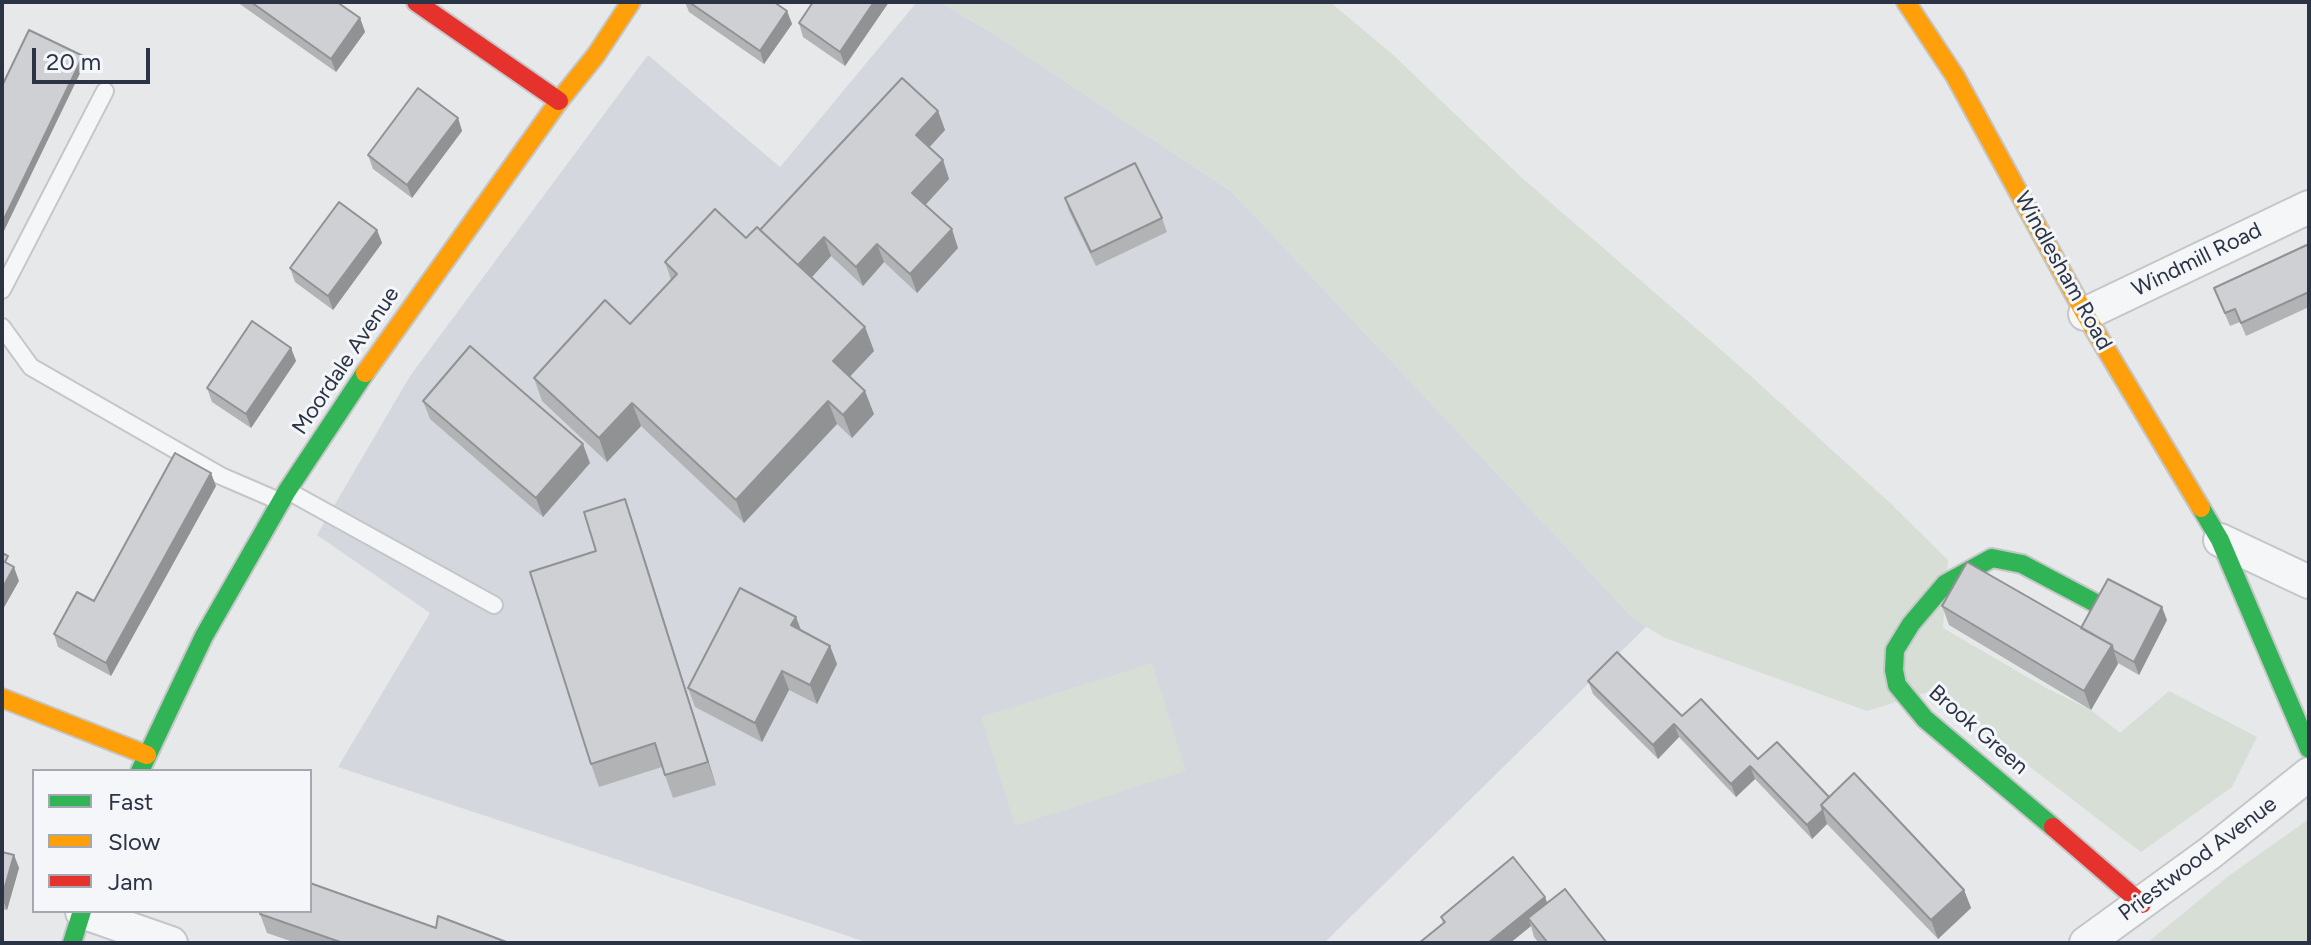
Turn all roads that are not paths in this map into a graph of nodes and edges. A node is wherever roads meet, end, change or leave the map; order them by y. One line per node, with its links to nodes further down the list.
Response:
1 (416, 2): 5 (street)
2 (631, 2): 5 (street, Moordale Avenue)
3 (1912, 4): 8 (street, Windlesham Road)
4 (105, 91): 7 (lane)
5 (559, 101): 10 (street, Moordale Avenue)
6 (2309, 207): 8 (street, Windmill Road)
7 (2, 290)
8 (2085, 314): 11 (street, Windlesham Road)
9 (2, 327): 10 (lane)
10 (284, 496): 13 (lane); 17 (street, Moordale Avenue)
11 (2220, 540): 12 (street); 16 (street, Windlesham Road)
12 (2309, 582)
13 (494, 605)
14 (2101, 606): 19 (street, Brook Green)
15 (2, 698): 17 (street)
16 (2309, 749)
17 (144, 763)
18 (2309, 774): 19 (street, Priestwood Avenue)
19 (2142, 904): 24 (street, Priestwood Avenue)
20 (82, 913): 22 (street)
21 (85, 913): 23 (street)
22 (72, 943)
23 (171, 943)
24 (2086, 943)

